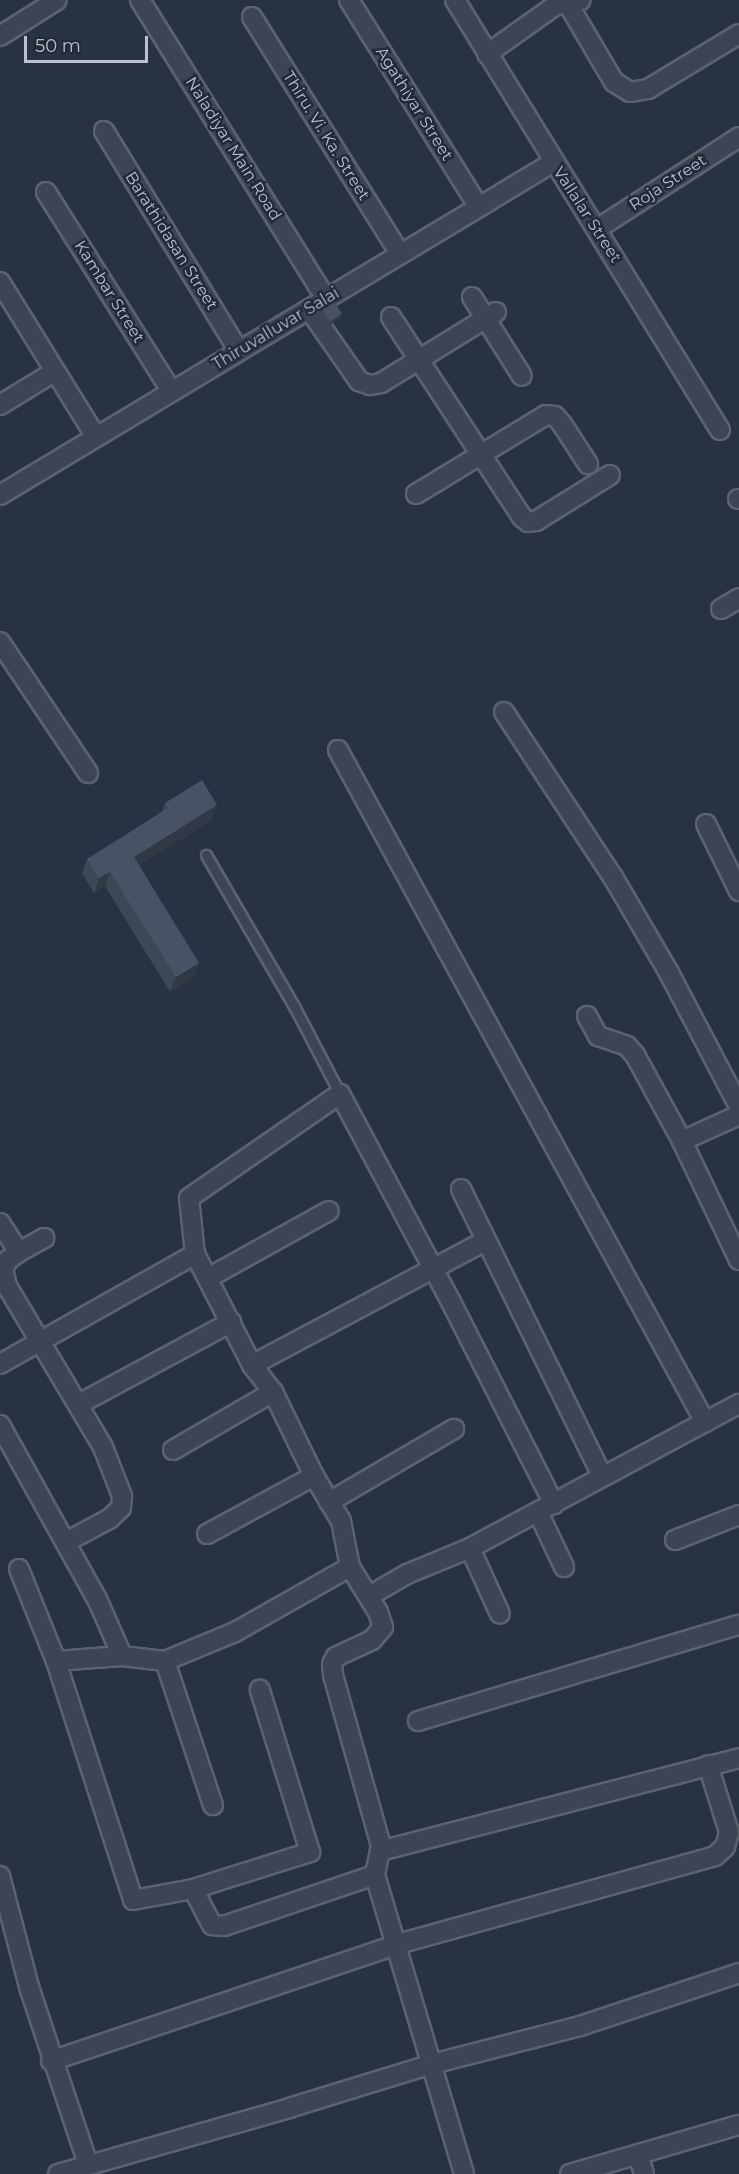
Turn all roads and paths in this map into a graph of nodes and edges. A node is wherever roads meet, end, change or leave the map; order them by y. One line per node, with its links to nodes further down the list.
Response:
1 (57, 0): 8 (street)
2 (140, 0): 19 (street, Naladiyar Main Road)
3 (350, 0): 14 (street, Agathiyar Street)
4 (455, 0): 9 (street, Vallalar Street)
5 (575, 2): 7 (street); 9 (street)
6 (252, 17): 16 (street, Thiru. Vi. Ka. Street)
7 (739, 34)
8 (0, 36)
9 (487, 54): 12 (street, Vallalar Street)
10 (104, 131): 23 (street, Barathidasan Street)
11 (739, 137): 15 (street, Roja Street)
12 (552, 163): 14 (street, Thiruvalluvar Salai); 15 (street, Vallalar Street)
13 (46, 192): 27 (street, Kambar Street)
14 (479, 207): 16 (street, Thiruvalluvar Salai)
15 (597, 229): 29 (street, Vallalar Street)
16 (400, 254): 19 (street, Thiruvalluvar Salai)
17 (1, 286): 25 (street)
18 (472, 297): 21 (street)
19 (326, 298): 20 (street, Thiruvalluvar Salai)
20 (309, 309): 23 (street, Thiruvalluvar Salai); 24 (street)
21 (491, 315): 24 (street); 26 (street)
22 (391, 317): 24 (street)
23 (239, 351): 27 (street, Thiruvalluvar Salai)
24 (419, 360): 31 (street)
25 (54, 372): 28 (street); 30 (street)
26 (522, 376)
27 (172, 392): 30 (street, Thiruvalluvar Salai)
28 (0, 405)
29 (720, 430)
30 (96, 437): 35 (street, Thiruvalluvar Salai)
31 (480, 454): 32 (street); 33 (street); 34 (street)
32 (588, 464)
33 (610, 475)
34 (416, 494)
35 (0, 495)
36 (739, 598): 37 (street)
37 (721, 609)
38 (0, 642): 41 (street)
39 (504, 712): 47 (street)
40 (338, 750): 68 (street)
41 (88, 773)
42 (706, 824): 44 (street)
43 (206, 855): 46 (lane)
44 (739, 891)
45 (587, 1016): 49 (street)
46 (340, 1094): 57 (street); 59 (street)
47 (739, 1106)
48 (739, 1115): 49 (street)
49 (682, 1142): 53 (street)
50 (461, 1189): 55 (street)
51 (329, 1211): 60 (street)
52 (0, 1223): 56 (street)
53 (734, 1237): 58 (street)
54 (44, 1238): 56 (street)
55 (485, 1241): 59 (street); 73 (street)
56 (19, 1252): 62 (street)
57 (195, 1254): 60 (street); 62 (street)
58 (739, 1260)
59 (433, 1269): 64 (street); 75 (street)
60 (208, 1278): 61 (street)
61 (231, 1322): 64 (street); 66 (street)
62 (42, 1340): 63 (street); 66 (street)
63 (0, 1364)
64 (252, 1365): 65 (street)
65 (273, 1392): 71 (street); 72 (street)
66 (79, 1404): 79 (street)
67 (739, 1404): 68 (street)
68 (705, 1422): 73 (street)
69 (0, 1425): 79 (street)
70 (454, 1429): 74 (street)
71 (173, 1450)
72 (314, 1476): 74 (street); 77 (street)
73 (602, 1476): 75 (street)
74 (329, 1502): 81 (street)
75 (546, 1508): 80 (street); 82 (street)
76 (739, 1515): 78 (street)
77 (207, 1534)
78 (675, 1540)
79 (66, 1542): 87 (street)
80 (470, 1548): 84 (street); 85 (street)
81 (350, 1567): 84 (street); 89 (street)
82 (564, 1567)
83 (19, 1569): 88 (street)
84 (369, 1596): 95 (street)
85 (500, 1614)
86 (739, 1625): 91 (street)
87 (122, 1656): 88 (street); 89 (street)
88 (56, 1661): 98 (street)
89 (165, 1661): 94 (street)
90 (260, 1690): 98 (street)
91 (418, 1721)
92 (739, 1758): 93 (street)
93 (708, 1765): 95 (street); 99 (street)
94 (213, 1805)
95 (380, 1851): 96 (street)
96 (375, 1875): 98 (street); 99 (street)
97 (1, 1881): 101 (street)
98 (193, 1889)
99 (398, 1944): 101 (street); 102 (street)
100 (738, 1978): 102 (street)
101 (51, 2061): 105 (street)
102 (432, 2064): 105 (street); 107 (street)
103 (739, 2125): 104 (street)
104 (638, 2154): 108 (street); 109 (street)
105 (88, 2164): 106 (street)
106 (57, 2174)
107 (464, 2174)
108 (570, 2174)
109 (644, 2174)

